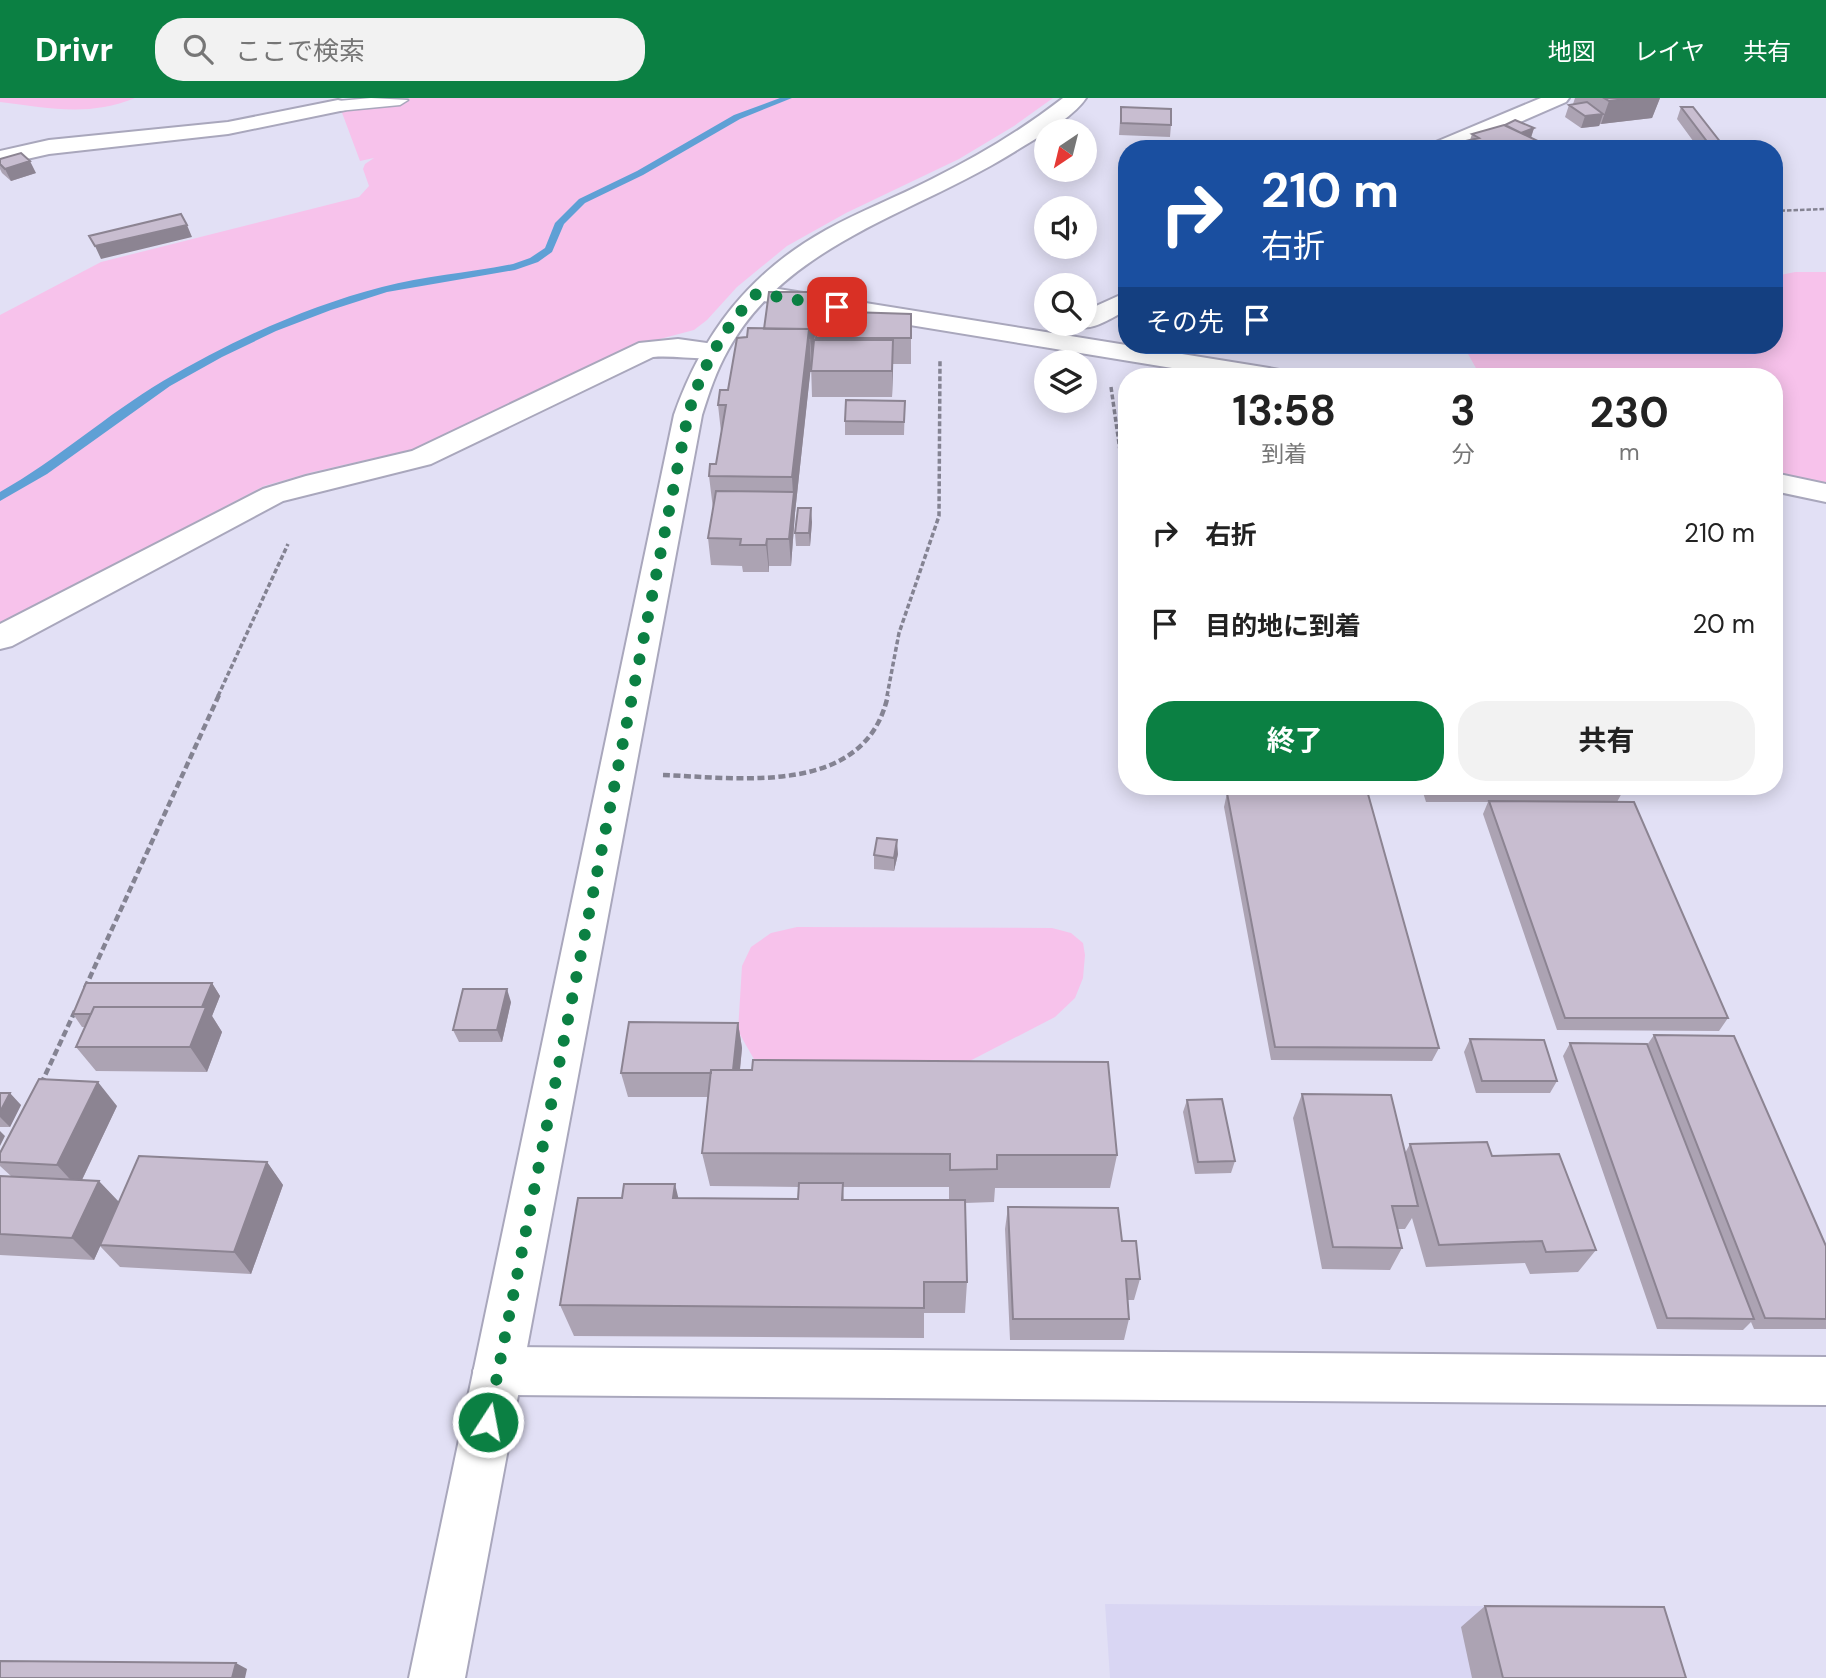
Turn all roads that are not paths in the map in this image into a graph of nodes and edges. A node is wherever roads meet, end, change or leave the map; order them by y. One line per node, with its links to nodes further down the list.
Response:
1 (1076, 98): 7 (street)
2 (1559, 98): 5 (street)
3 (400, 100): 4 (lane)
4 (338, 106): 6 (street)
5 (1460, 140)
6 (0, 158)
7 (757, 293): 11 (street); 12 (street)
8 (1118, 304): 9 (street)
9 (1097, 315)
10 (1064, 336): 11 (street)
11 (1061, 343): 13 (street)
12 (712, 351): 18 (street); 19 (street)
13 (1118, 352)
14 (1130, 354): 15 (street)
15 (1218, 368)
16 (1783, 484): 17 (street)
17 (1826, 493)
18 (0, 638)
19 (498, 1371): 20 (street); 21 (street)
20 (1826, 1381)
21 (438, 1678)

